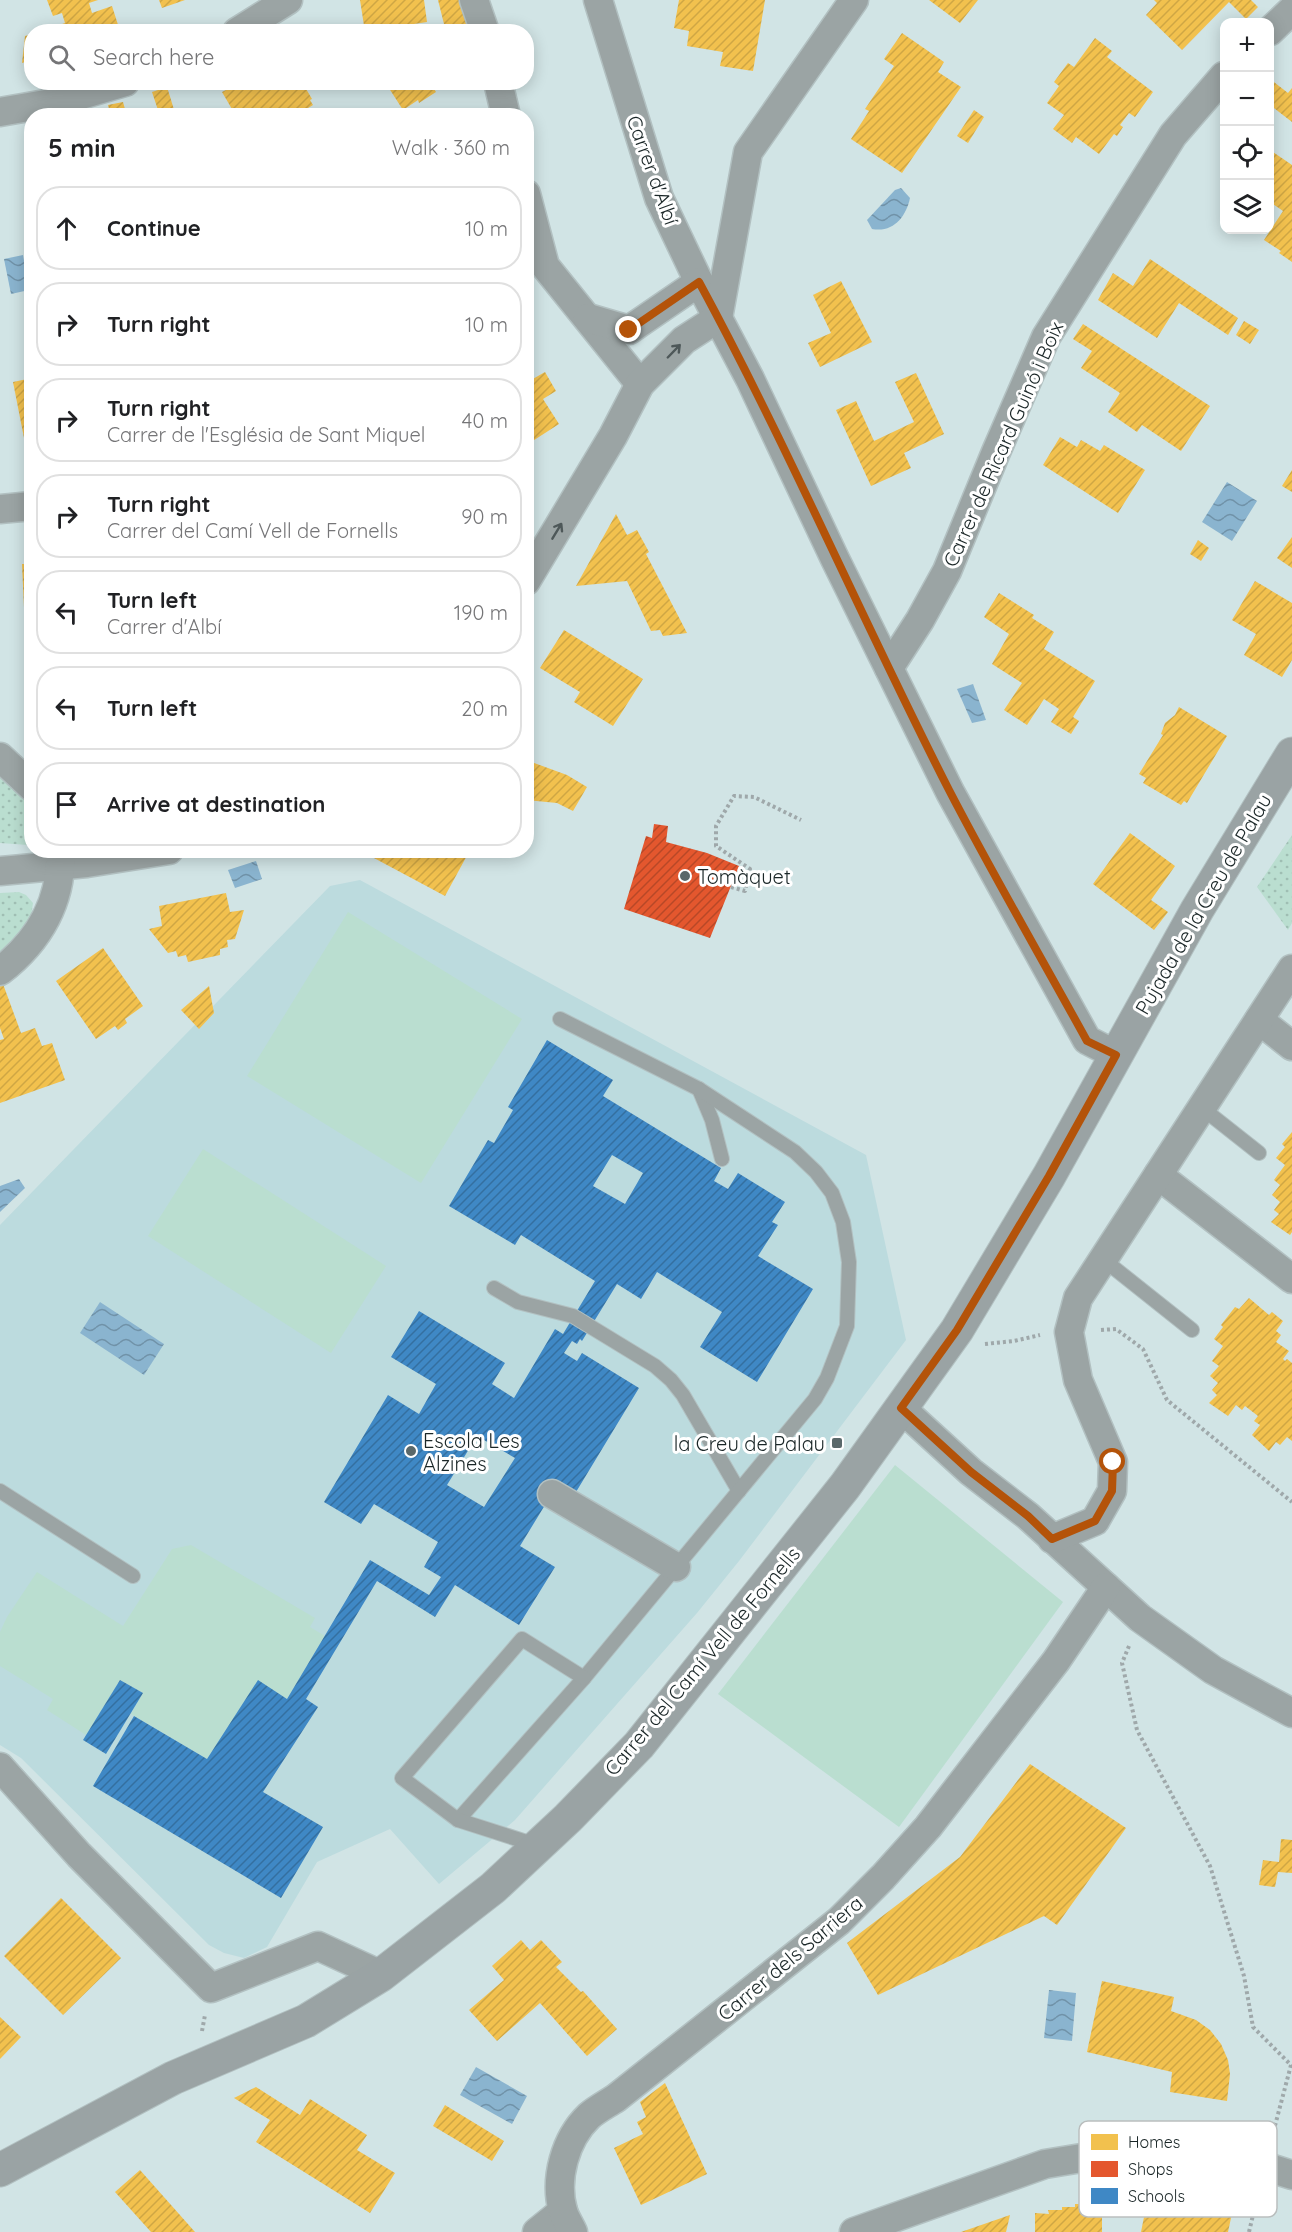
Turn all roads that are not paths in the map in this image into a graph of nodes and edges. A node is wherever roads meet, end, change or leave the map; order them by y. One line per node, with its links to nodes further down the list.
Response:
1 (288, 0): 6 (street)
2 (474, 0): 7 (street)
3 (598, 0): 16 (street, Carrer d'Albí)
4 (854, 0): 18 (street)
5 (1292, 10): 8 (street)
6 (250, 24)
7 (482, 24)
8 (1274, 26)
9 (1220, 81): 23 (street, Carrer de Ricard Guinó i Boix)
10 (98, 90): 13 (street)
11 (500, 90): 12 (street)
12 (504, 108)
13 (0, 112)
14 (534, 256): 15 (street)
15 (536, 272): 17 (street)
16 (699, 282): 17 (street); 18 (street, Carrer d'Albí)
17 (588, 318): 19 (street)
18 (718, 318): 19 (street, one-way to 18); 23 (street, Carrer d'Albí)
19 (640, 384): 22 (street, one-way to 19)
20 (24, 507): 21 (street)
21 (0, 509)
22 (534, 568)
23 (889, 668): 34 (street, Carrer d'Albí)
24 (1292, 754): 34 (street, Pujada de la Creu de Palau)
25 (0, 757): 26 (street)
26 (24, 780)
27 (60, 858): 28 (street); 30 (street)
28 (0, 871)
29 (1292, 969): 32 (street)
30 (0, 971)
31 (560, 1019): 35 (lane)
32 (1259, 1020): 33 (street); 36 (street)
33 (1292, 1046)
34 (1116, 1055): 44 (street, Carrer del Camí Vell de Fornells)
35 (699, 1089): 38 (lane); 46 (lane)
36 (1202, 1108): 37 (lane); 39 (street)
37 (1259, 1152)
38 (722, 1159)
39 (1158, 1175): 40 (street); 41 (street)
40 (1104, 1260): 43 (lane); 48 (street)
41 (1292, 1279)
42 (494, 1288): 46 (lane)
43 (1192, 1330)
44 (901, 1408): 48 (street); 56 (street, Carrer del Camí Vell de Fornells)
45 (0, 1491): 50 (lane)
46 (739, 1491): 49 (lane)
47 (552, 1494): 49 (street)
48 (1052, 1539): 51 (street)
49 (676, 1567): 52 (lane)
50 (133, 1576)
51 (1106, 1587): 53 (street); 62 (street, Carrer dels Sarriera)
52 (584, 1678): 55 (lane); 55 (lane)
53 (1292, 1713)
54 (0, 1767): 57 (street)
55 (458, 1820): 56 (lane)
56 (538, 1846): 57 (street, Carrer del Camí Vell de Fornells)
57 (381, 1975): 59 (street, Carrer del Camí Vell de Fornells)
58 (1079, 2159): 64 (street)
59 (0, 2170)
60 (1277, 2170): 61 (street)
61 (1292, 2175)
62 (568, 2221): 63 (street)
63 (537, 2232)
64 (854, 2232)

